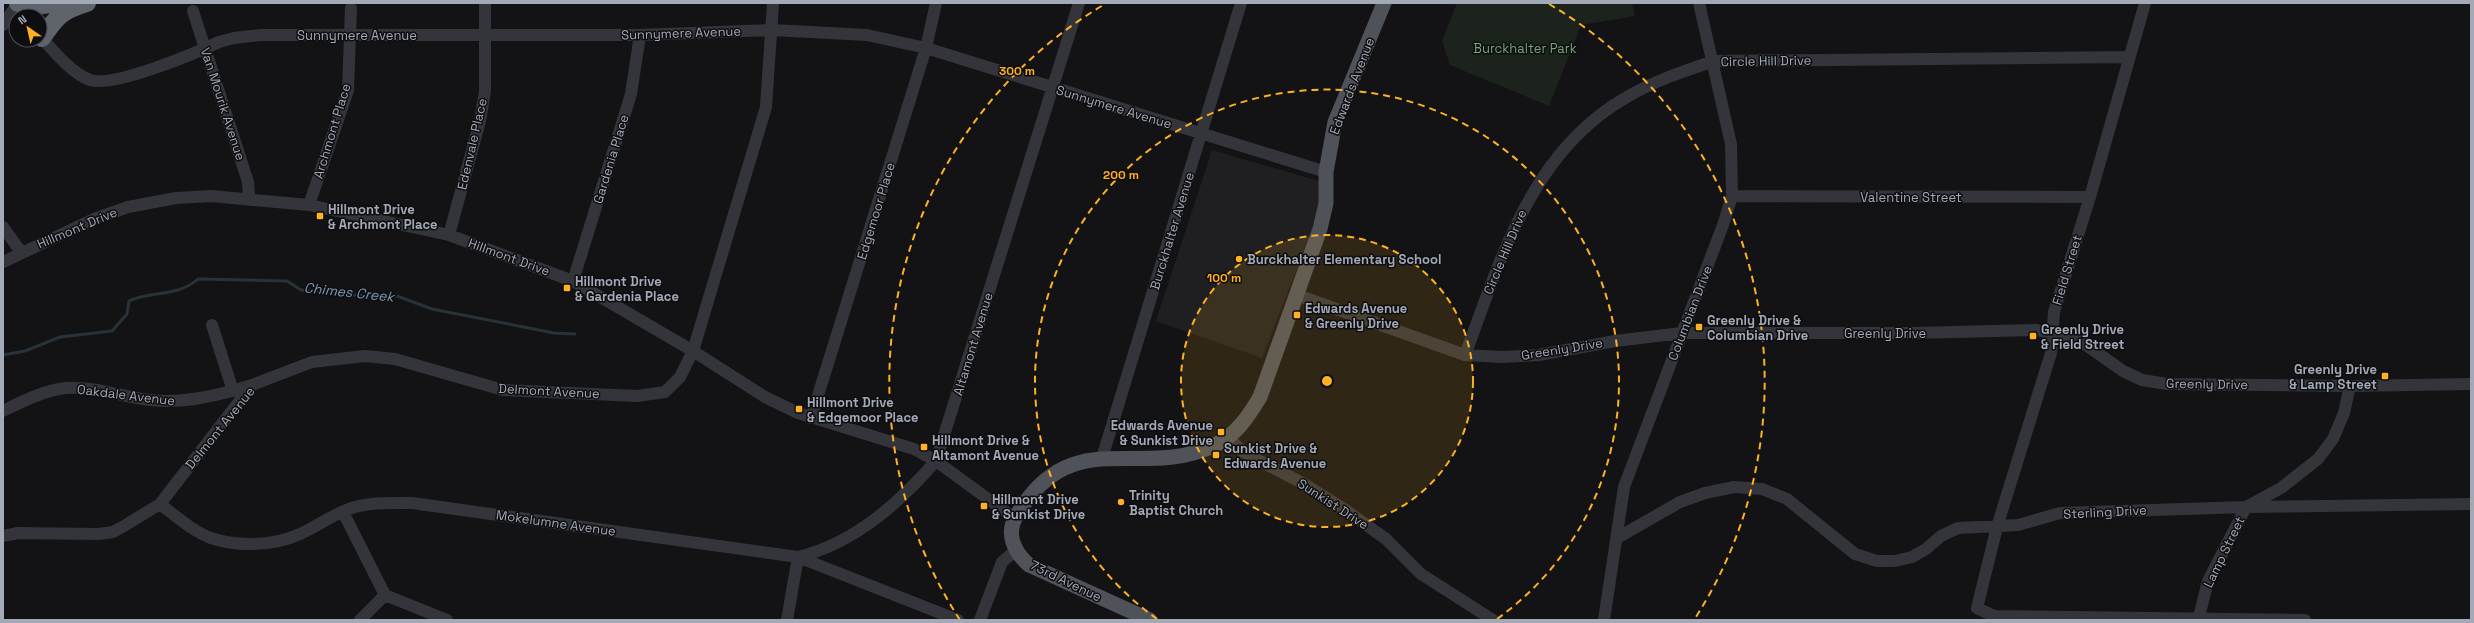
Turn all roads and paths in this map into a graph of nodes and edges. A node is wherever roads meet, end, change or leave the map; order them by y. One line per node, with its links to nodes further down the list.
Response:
1 (18, 3): 2 (highway); 12 (street); 15 (street)
2 (58, 3)
3 (87, 3): 16 (highway)
4 (485, 3): 19 (street, Edenvale Place)
5 (773, 3): 17 (street, Delmont Avenue)
6 (936, 3): 22 (street, Edgemoor Place)
7 (1079, 3): 26 (street, Altamont Avenue)
8 (1241, 3): 27 (street, Burckhalter Avenue)
9 (1384, 3): 28 (main road, Edwards Avenue)
10 (1699, 3): 25 (street, Columbian Drive)
11 (2145, 3): 24 (street, Field Street)
12 (3, 8)
13 (351, 8): 18 (street, Archmont Place)
14 (193, 11): 23 (street, Van Mourik Avenue)
15 (3, 25)
16 (48, 27)
17 (772, 30): 20 (street, Sunnymere Avenue); 22 (street, Sunnymere Avenue); 42 (street, Delmont Avenue)
18 (351, 35): 19 (street, Sunnymere Avenue); 23 (street, Sunnymere Avenue); 32 (street, Archmont Place)
19 (484, 35): 20 (street, Sunnymere Avenue); 34 (street, Edenvale Place)
20 (640, 35): 37 (street, Gardenia Place)
21 (48, 44): 23 (street, Sunnymere Avenue)
22 (926, 48): 26 (street, Sunnymere Avenue); 49 (street, Edgemoor Place)
23 (205, 49): 31 (street, Van Mourik Avenue)
24 (2128, 57): 25 (street, Circle Hill Drive); 30 (street, Field Street)
25 (1714, 61): 29 (street, Columbian Drive); 43 (street, Circle Hill Drive)
26 (1052, 88): 27 (street, Sunnymere Avenue); 52 (street, Altamont Avenue)
27 (1202, 134): 28 (street, Sunnymere Avenue); 51 (street, Burckhalter Avenue)
28 (1326, 172): 38 (main road, Edwards Avenue)
29 (1732, 196): 30 (street, Valentine Street); 40 (street, Columbian Drive)
30 (2090, 197): 41 (street, Field Street)
31 (249, 198): 32 (street, Hillmont Drive); 35 (street, Hillmont Drive)
32 (309, 205): 34 (street, Hillmont Drive)
33 (3, 227): 35 (street)
34 (449, 235): 37 (street, Hillmont Drive)
35 (21, 252): 36 (street, Hillmont Drive)
36 (3, 262)
37 (573, 281): 42 (street, Hillmont Drive)
38 (1297, 295): 43 (street, Greenly Drive); 50 (main road, Edwards Avenue)
39 (212, 325): 47 (street)
40 (1682, 333): 41 (street, Greenly Drive); 43 (street, Greenly Drive); 60 (street, Columbian Drive)
41 (2052, 333): 46 (street, Greenly Drive); 58 (street, Field Street)
42 (693, 350): 45 (street, Delmont Avenue); 49 (street, Hillmont Drive)
43 (1465, 355)
44 (2471, 384): 46 (street, Greenly Drive)
45 (252, 385): 47 (street, Oakdale Avenue); 53 (street, Delmont Avenue)
46 (2350, 386): 55 (street, Lamp Street)
47 (233, 391): 48 (street, Oakdale Avenue)
48 (3, 411)
49 (811, 418): 52 (street, Hillmont Drive)
50 (1229, 438): 51 (main road); 71 (street, Sunkist Drive)
51 (1102, 458): 57 (main road)
52 (936, 461): 57 (street, Hillmont Drive); 62 (street, Altamont Avenue)
53 (160, 504): 56 (street, Mokelumne Avenue); 59 (street, Delmont Avenue)
54 (2471, 504): 55 (street, Sterling Drive)
55 (2246, 507): 58 (street, Sterling Drive); 64 (street, Lamp Street)
56 (343, 512): 62 (street, Mokelumne Avenue); 63 (street)
57 (1014, 518): 61 (main road, 73rd Avenue)
58 (1997, 527): 60 (street, Sterling Drive); 64 (street, Field Street)
59 (3, 536)
60 (1617, 538): 72 (street, Columbian Drive)
61 (1016, 550): 69 (street); 70 (main road, 73rd Avenue)
62 (798, 557): 67 (street); 68 (street, Mokelumne Avenue)
63 (385, 595): 65 (street); 66 (street)
64 (2200, 618): 73 (street)
65 (360, 620)
66 (447, 620)
67 (787, 620)
68 (958, 620)
69 (980, 620)
70 (1150, 620)
71 (1493, 620)
72 (1604, 620)
73 (2305, 620)

